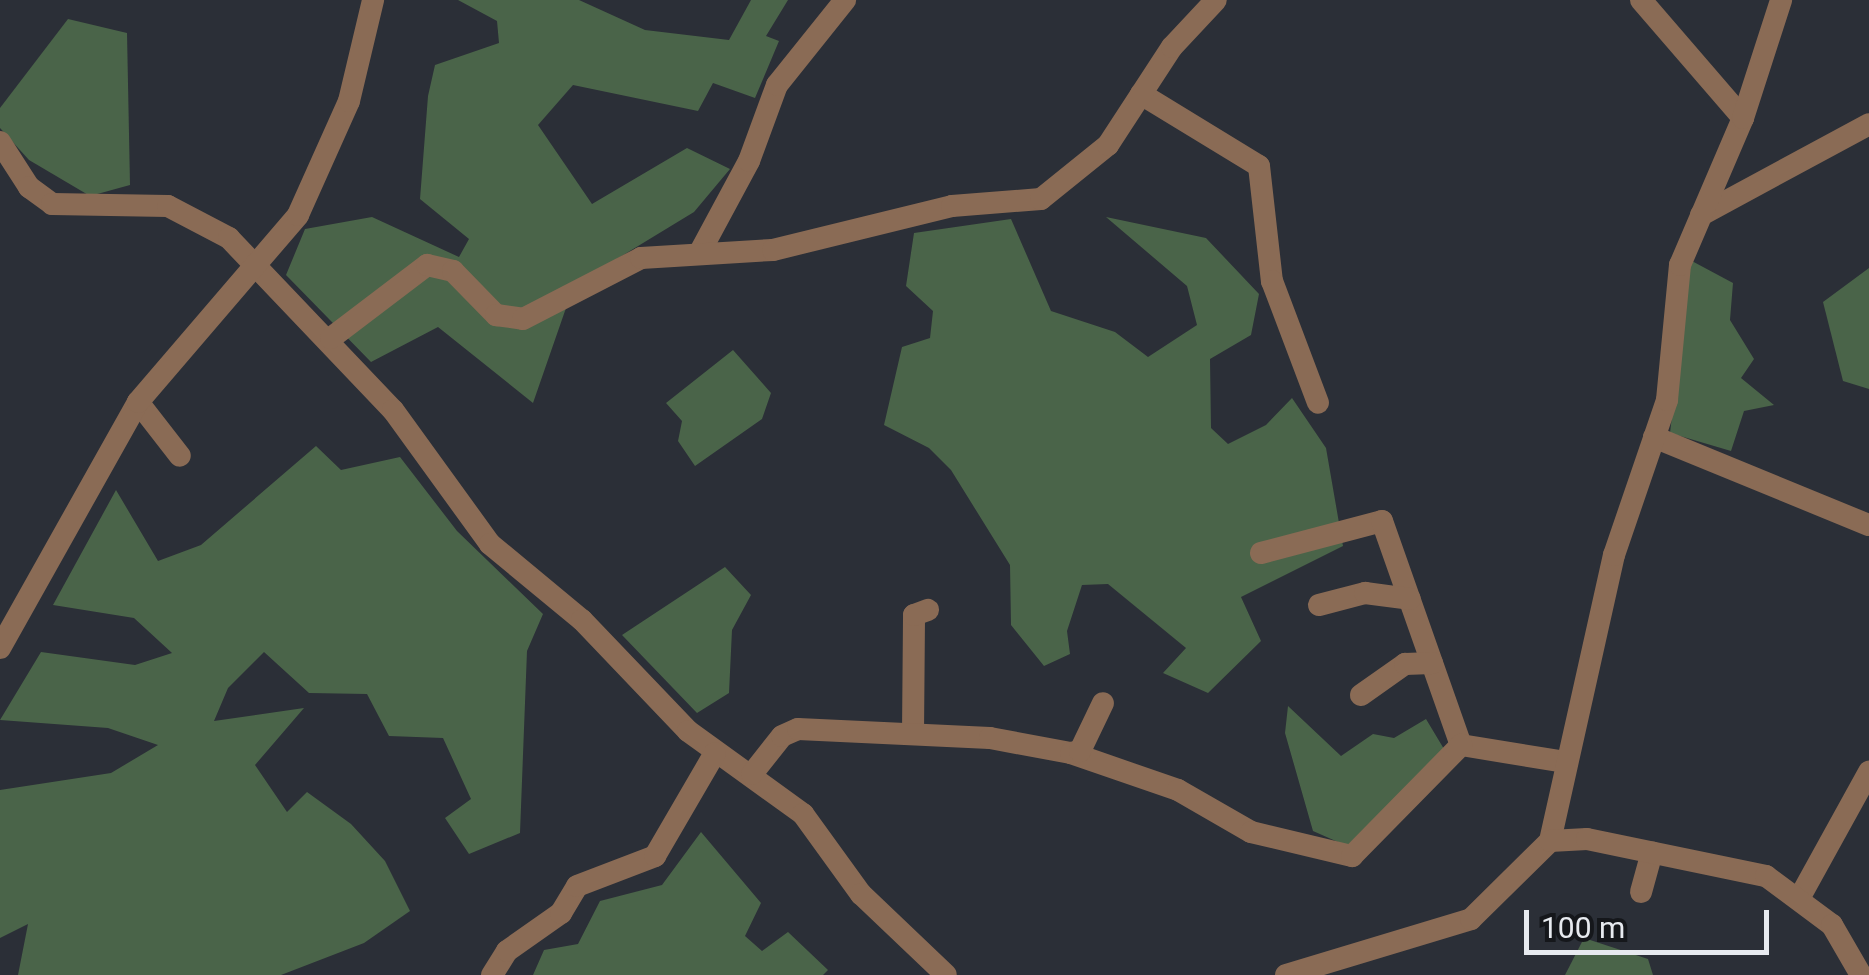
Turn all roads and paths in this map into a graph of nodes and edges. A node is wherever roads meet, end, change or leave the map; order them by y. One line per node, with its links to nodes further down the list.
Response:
1 (374, 0): 12 (street)
2 (844, 0): 11 (street)
3 (1216, 0): 6 (street)
4 (1641, 0): 7 (street)
5 (1781, 0): 7 (street)
6 (1141, 94): 11 (street); 15 (street)
7 (1743, 118): 10 (street)
8 (1869, 124): 10 (street)
9 (0, 142): 12 (street)
10 (1701, 215): 16 (street)
11 (700, 252): 13 (street)
12 (256, 263): 13 (street); 14 (street)
13 (331, 338): 29 (street)
14 (138, 402): 17 (street); 23 (street)
15 (1318, 403)
16 (1654, 437): 18 (street); 31 (street)
17 (180, 456)
18 (1869, 524)
19 (1261, 554): 20 (street)
20 (1410, 599): 21 (street); 24 (street)
21 (1319, 604)
22 (928, 610): 27 (street)
23 (0, 648)
24 (1432, 663): 25 (street); 28 (street)
25 (1361, 694)
26 (1103, 703): 30 (street)
27 (913, 733): 30 (street); 33 (street)
28 (1461, 745): 30 (street); 31 (street)
29 (715, 753): 33 (street); 38 (street)
30 (1071, 753)
31 (1565, 762): 34 (street)
32 (1869, 772): 37 (street)
33 (752, 774): 39 (street)
34 (1550, 841): 35 (street); 40 (street)
35 (1652, 852): 36 (street); 37 (street)
36 (1641, 892)
37 (1801, 895): 41 (street)
38 (492, 975)
39 (946, 975)
40 (1286, 975)
41 (1861, 975)

